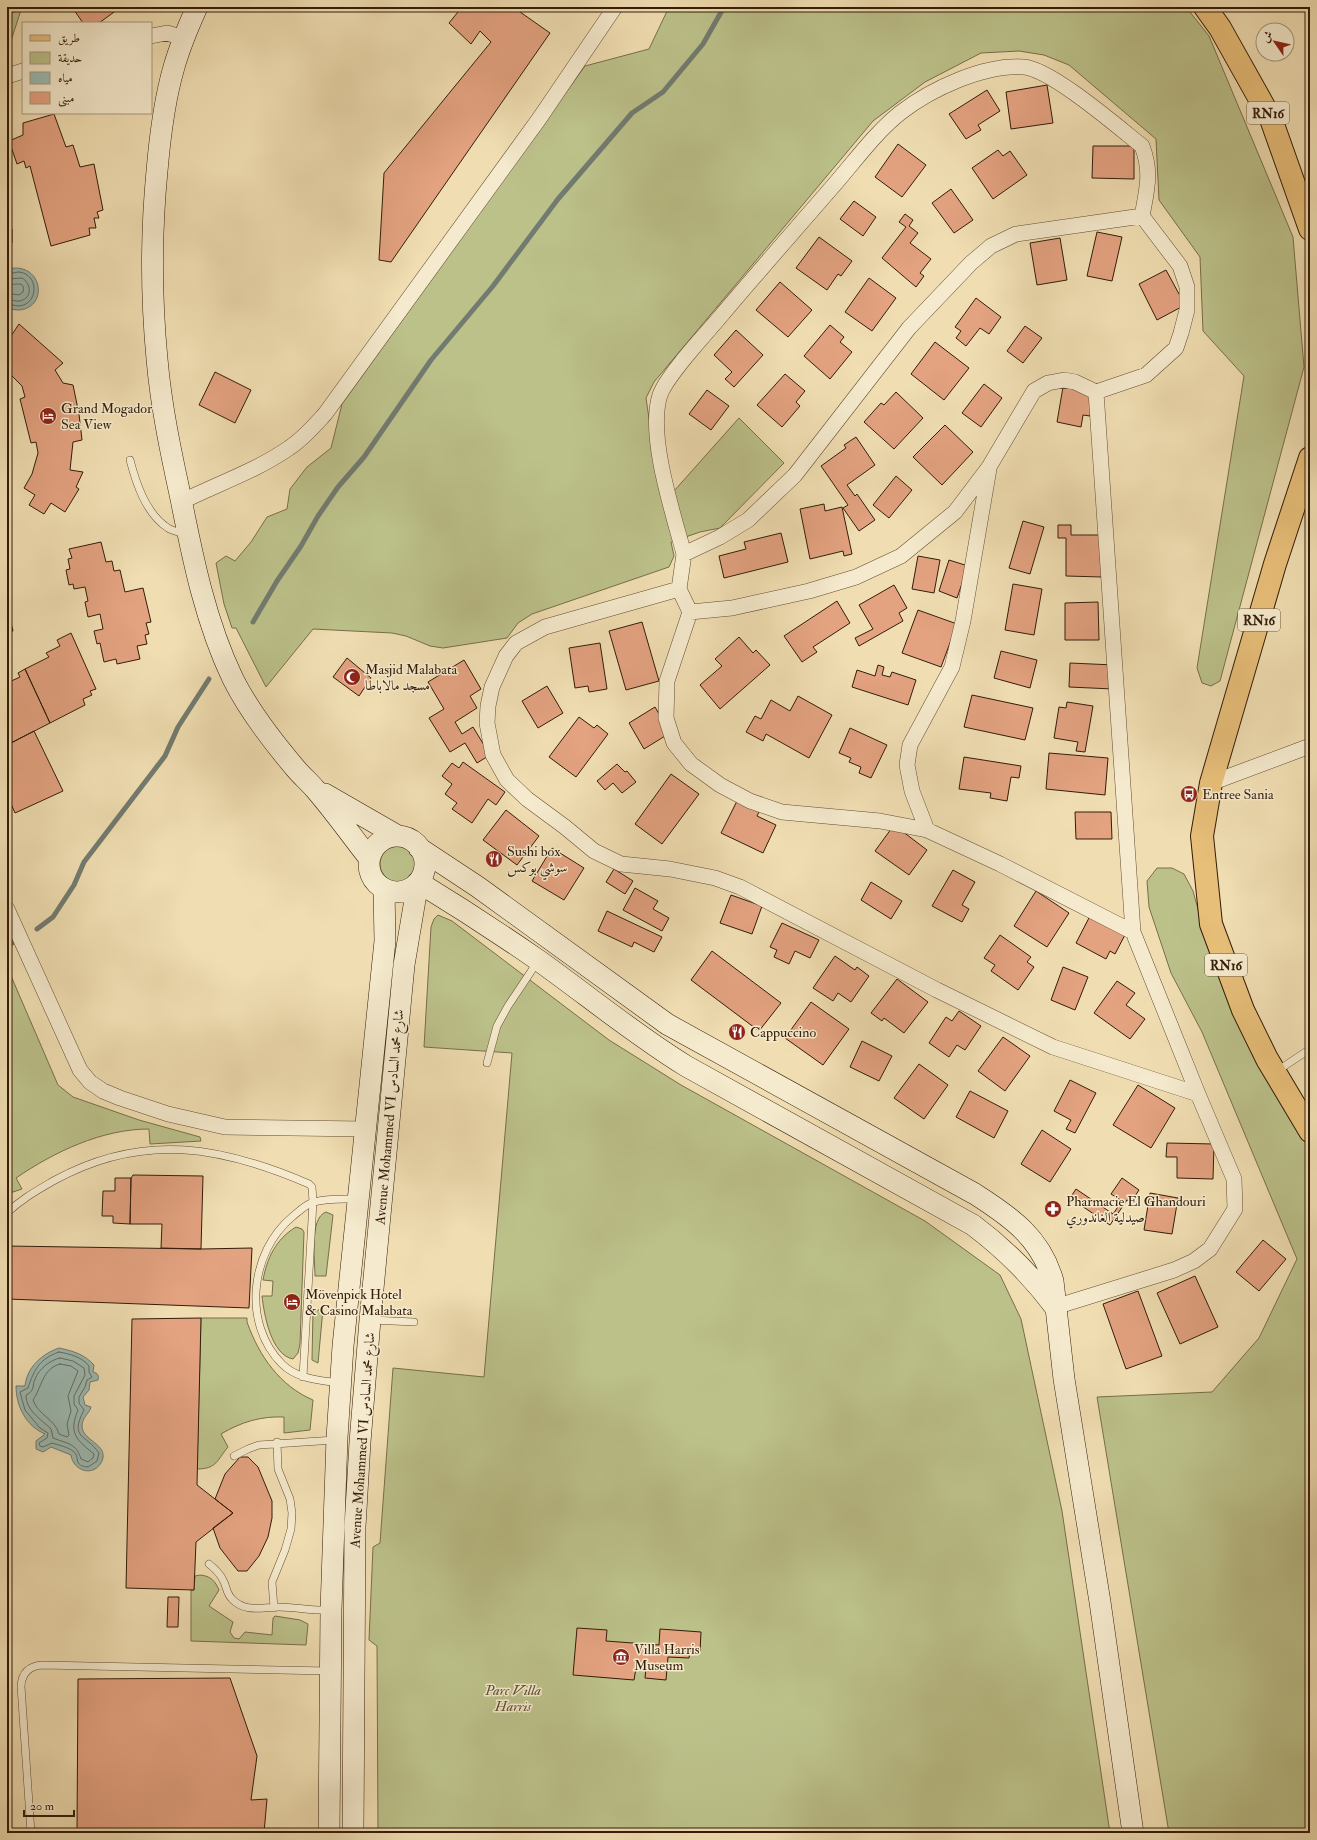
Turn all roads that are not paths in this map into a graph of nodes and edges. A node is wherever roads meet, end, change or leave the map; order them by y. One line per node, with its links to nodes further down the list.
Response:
1 (197, 7): 5 (main road)
2 (615, 7): 14 (street)
3 (1205, 7): 9 (main road, RN16)
4 (152, 36): 5 (street)
5 (184, 38): 14 (main road)
6 (22, 72): 7 (street)
7 (7, 76)
8 (1142, 216): 10 (street); 16 (street); 16 (street)
9 (1310, 229)
10 (1096, 392): 13 (street); 29 (street)
11 (1310, 458): 20 (main road, RN16)
12 (130, 460): 15 (lane)
13 (989, 467): 18 (street); 22 (street)
14 (181, 502): 15 (main road)
15 (188, 535): 21 (main road)
16 (684, 554): 17 (street)
17 (679, 589): 18 (street); 34 (street)
18 (690, 612): 22 (street)
19 (1310, 746): 20 (street)
20 (1212, 783): 33 (main road, RN16)
21 (314, 788): 23 (main road); 25 (main road)
22 (927, 830): 29 (street)
23 (398, 836): 24 (main road); 25 (main road)
24 (420, 848): 26 (main road); 40 (main road)
25 (369, 858): 27 (main road)
26 (418, 882): 27 (main road); 30 (main road); 41 (main road, Avenue Mohammed VI شارع محمد السادس)
27 (384, 889): 35 (main road, Avenue Mohammed VI شارع محمد السادس)
28 (9, 914): 35 (street)
29 (1133, 932): 34 (street)
30 (538, 960): 32 (lane); 40 (main road)
31 (1310, 1049): 33 (lane)
32 (487, 1064)
33 (1275, 1073): 36 (main road, RN16)
34 (1198, 1094): 40 (street)
35 (365, 1129): 37 (main road, Avenue Mohammed VI شارع محمد السادس)
36 (1310, 1131)
37 (359, 1199): 38 (lane); 44 (main road, Avenue Mohammed VI شارع محمد السادس)
38 (313, 1202): 39 (lane); 43 (lane); 43 (lane)
39 (7, 1213)
40 (1055, 1307): 55 (main road)
41 (370, 1320): 42 (lane); 54 (main road, Avenue Mohammed VI شارع محمد السادس)
42 (414, 1322)
43 (304, 1377): 44 (lane)
44 (341, 1383): 45 (main road, Avenue Mohammed VI شارع محمد السادس)
45 (337, 1440): 46 (lane); 50 (main road, Avenue Mohammed VI شارع محمد السادس)
46 (277, 1442): 47 (lane); 49 (lane)
47 (234, 1456)
48 (209, 1564): 49 (lane)
49 (274, 1608): 50 (lane)
50 (331, 1610): 51 (main road, Avenue Mohammed VI شارع محمد السادس)
51 (330, 1671): 52 (lane); 53 (main road, Avenue Mohammed VI شارع محمد السادس)
52 (31, 1833)
53 (330, 1833)
54 (353, 1833)
55 (1132, 1833)

